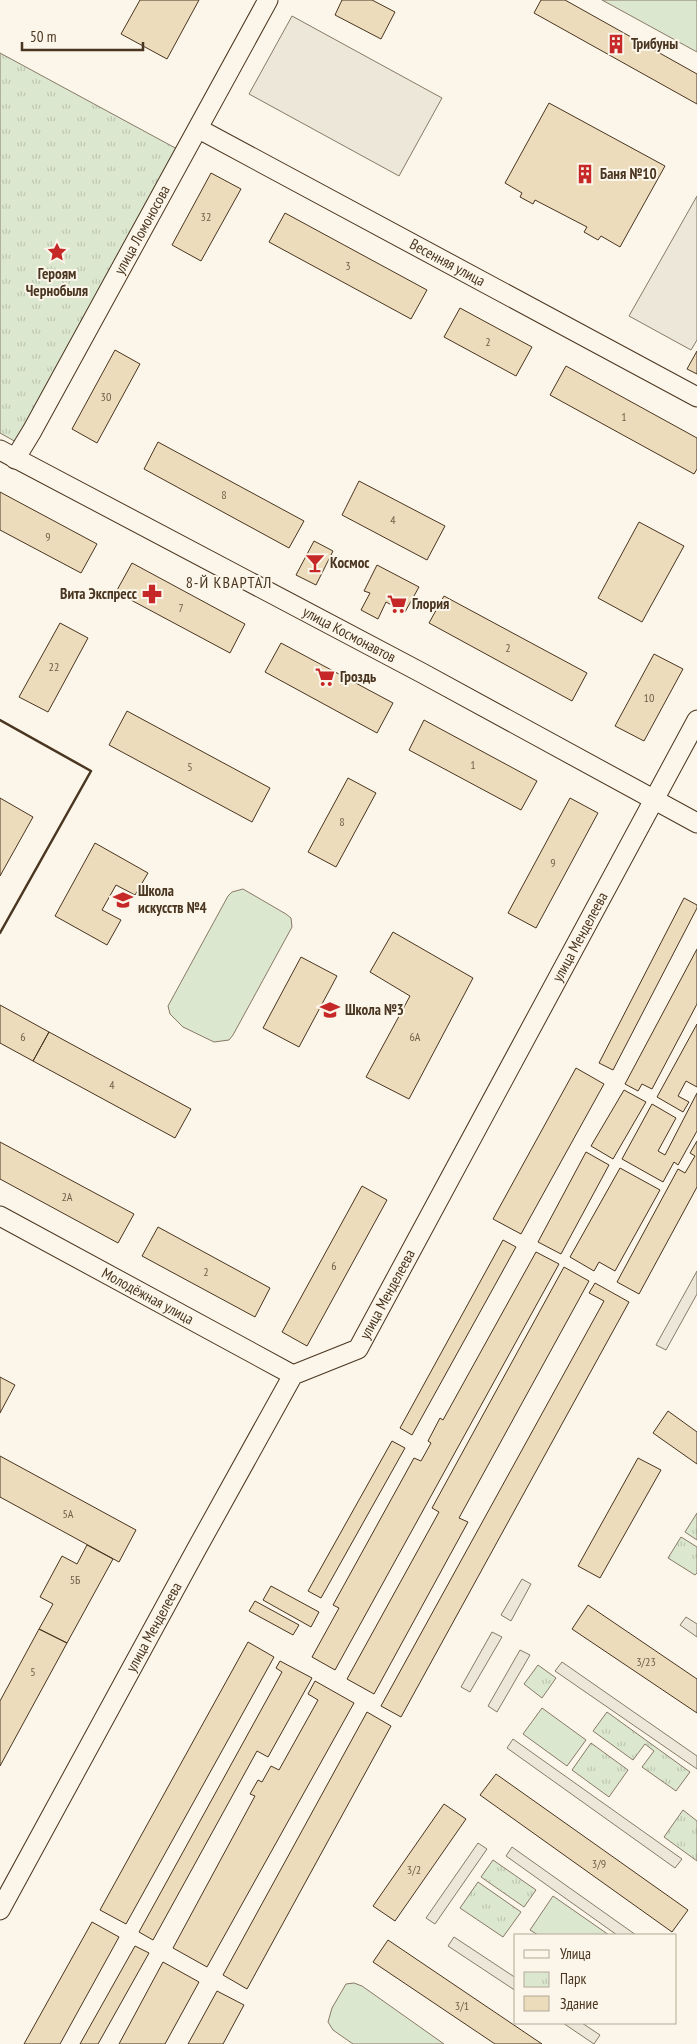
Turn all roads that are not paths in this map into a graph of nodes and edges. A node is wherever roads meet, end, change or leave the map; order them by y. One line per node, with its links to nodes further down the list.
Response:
1 (268, 0): 2 (street, улица Ломоносова)
2 (199, 129): 3 (street, Весенняя улица); 4 (street, улица Ломоносова)
3 (697, 397)
4 (8, 454): 6 (street, улица Космонавтов)
5 (697, 720): 6 (street, улица Менделеева)
6 (654, 800): 7 (street, улица Космонавтов); 9 (street, улица Менделеева)
7 (697, 823)
8 (0, 1216): 9 (street, Молодёжная улица)
9 (294, 1375): 10 (street, улица Менделеева)
10 (0, 1910)

